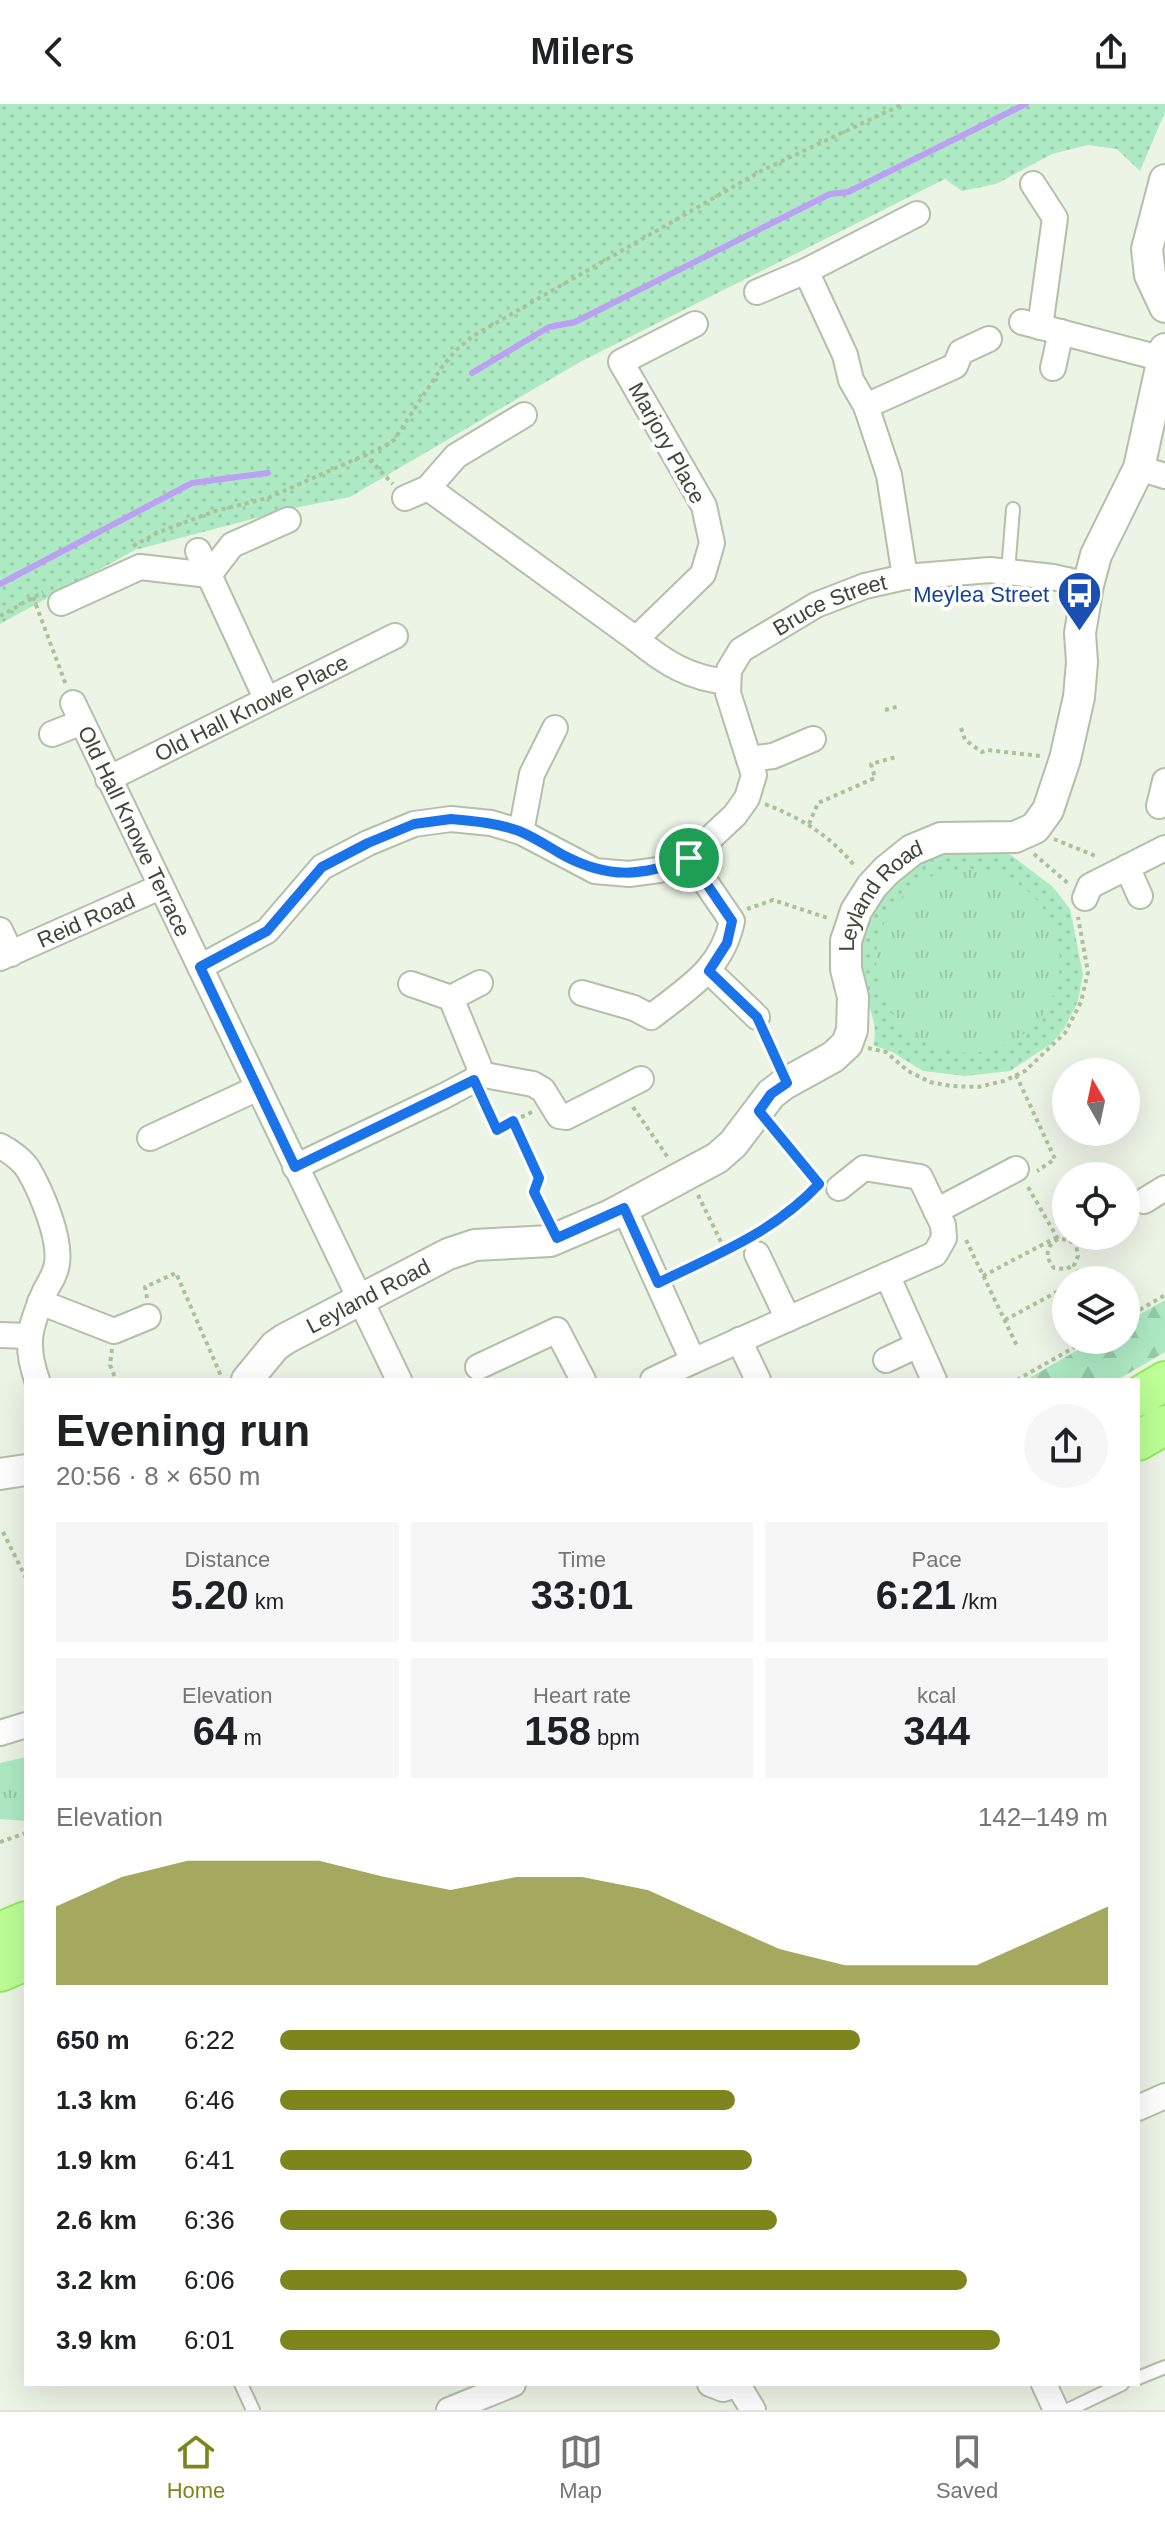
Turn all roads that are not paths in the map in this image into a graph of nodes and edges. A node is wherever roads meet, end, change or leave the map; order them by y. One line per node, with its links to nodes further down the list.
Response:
1 (1165, 180): 4 (street)
2 (1033, 184): 10 (street)
3 (917, 214): 6 (street)
4 (1152, 229): 5 (street); 8 (street)
5 (1165, 259)
6 (806, 271): 7 (street); 14 (street)
7 (757, 292)
8 (1165, 307)
9 (695, 324): 28 (street, Marjory Place)
10 (1041, 327): 12 (street); 13 (street)
11 (989, 339): 14 (street)
12 (1164, 354): 16 (street)
13 (1053, 368)
14 (866, 406): 24 (street)
15 (524, 415): 17 (street)
16 (1152, 472): 25 (street)
17 (428, 488): 18 (street); 28 (street)
18 (405, 498)
19 (1013, 509): 22 (lane)
20 (288, 520): 23 (street)
21 (198, 551): 23 (street)
22 (1008, 572): 24 (street, Bruce Street); 25 (street, Bruce Street)
23 (209, 575): 26 (street); 30 (street)
24 (905, 577): 29 (street, Bruce Street)
25 (1088, 585): 64 (street, Leyland Road)
26 (54, 596)
27 (395, 636): 30 (street, Old Hall Knowe Place)
28 (636, 639): 29 (street)
29 (728, 682): 34 (street)
30 (266, 698): 35 (street, Old Hall Knowe Place)
31 (555, 728): 38 (street)
32 (52, 734): 35 (street, Old Hall Knowe Terrace)
33 (813, 739): 34 (street)
34 (749, 759): 40 (street)
35 (108, 779): 42 (street, Old Hall Knowe Terrace)
36 (1165, 781): 37 (street)
37 (1159, 806)
38 (521, 832): 40 (street); 47 (street)
39 (1165, 848): 41 (street)
40 (689, 858): 48 (street)
41 (1127, 867): 43 (street); 44 (street)
42 (160, 887): 46 (street, Reid Road); 47 (street, Old Hall Knowe Terrace)
43 (1140, 896)
44 (1085, 898)
45 (0, 930): 46 (street, Reid Road)
46 (5, 956)
47 (200, 967): 56 (street, Old Hall Knowe Terrace)
48 (709, 971): 51 (street); 53 (street)
49 (480, 983): 52 (street)
50 (411, 984): 52 (street)
51 (582, 993)
52 (451, 998): 54 (street)
53 (757, 1017)
54 (476, 1077): 55 (street); 59 (street)
55 (630, 1084)
56 (258, 1088): 57 (street); 59 (street, Old Hall Knowe Terrace)
57 (150, 1138)
58 (0, 1146): 69 (street)
59 (295, 1167): 68 (street, Old Hall Knowe Terrace)
60 (1025, 1174): 65 (street)
61 (839, 1188): 65 (street)
62 (1165, 1188): 63 (street)
63 (1144, 1201)
64 (624, 1208): 68 (street, Leyland Road); 77 (street)
65 (936, 1211): 67 (street)
66 (757, 1254): 71 (street)
67 (887, 1275): 71 (street); 75 (street)
68 (358, 1299): 80 (street, Leyland Road); 81 (street, Old Hall Knowe Terrace)
69 (40, 1302): 70 (street); 73 (street)
70 (148, 1317)
71 (788, 1319): 74 (street)
72 (0, 1335): 73 (street)
73 (29, 1336): 79 (street)
74 (739, 1340): 77 (street); 84 (street)
75 (918, 1345): 76 (street); 85 (street)
76 (886, 1360)
77 (693, 1361): 83 (street)
78 (478, 1367): 82 (street)
79 (36, 1378)
80 (249, 1378)
81 (398, 1378)
82 (582, 1378)
83 (657, 1378)
84 (757, 1378)
85 (933, 1378)
86 (1165, 1381): 87 (main road)
87 (1140, 1396)
88 (1165, 1425): 89 (main road)
89 (1140, 1440)
90 (24, 1470): 91 (street)
91 (0, 1474)
92 (24, 1726): 93 (street)
93 (0, 1733)
94 (24, 1922): 95 (main road)
95 (0, 1932)
96 (24, 1962): 97 (main road)
97 (0, 1972)
98 (1165, 2096): 99 (street)
99 (1140, 2107)
100 (1165, 2367): 101 (lane)
101 (1140, 2377)
102 (242, 2386): 109 (lane)
103 (508, 2386): 110 (street)
104 (715, 2386): 105 (street)
105 (735, 2386)
106 (740, 2386): 111 (street)
107 (1045, 2386): 112 (street)
108 (1118, 2386): 113 (lane)
109 (253, 2410)
110 (449, 2410)
111 (753, 2410)
112 (1056, 2410)
113 (1068, 2410)

